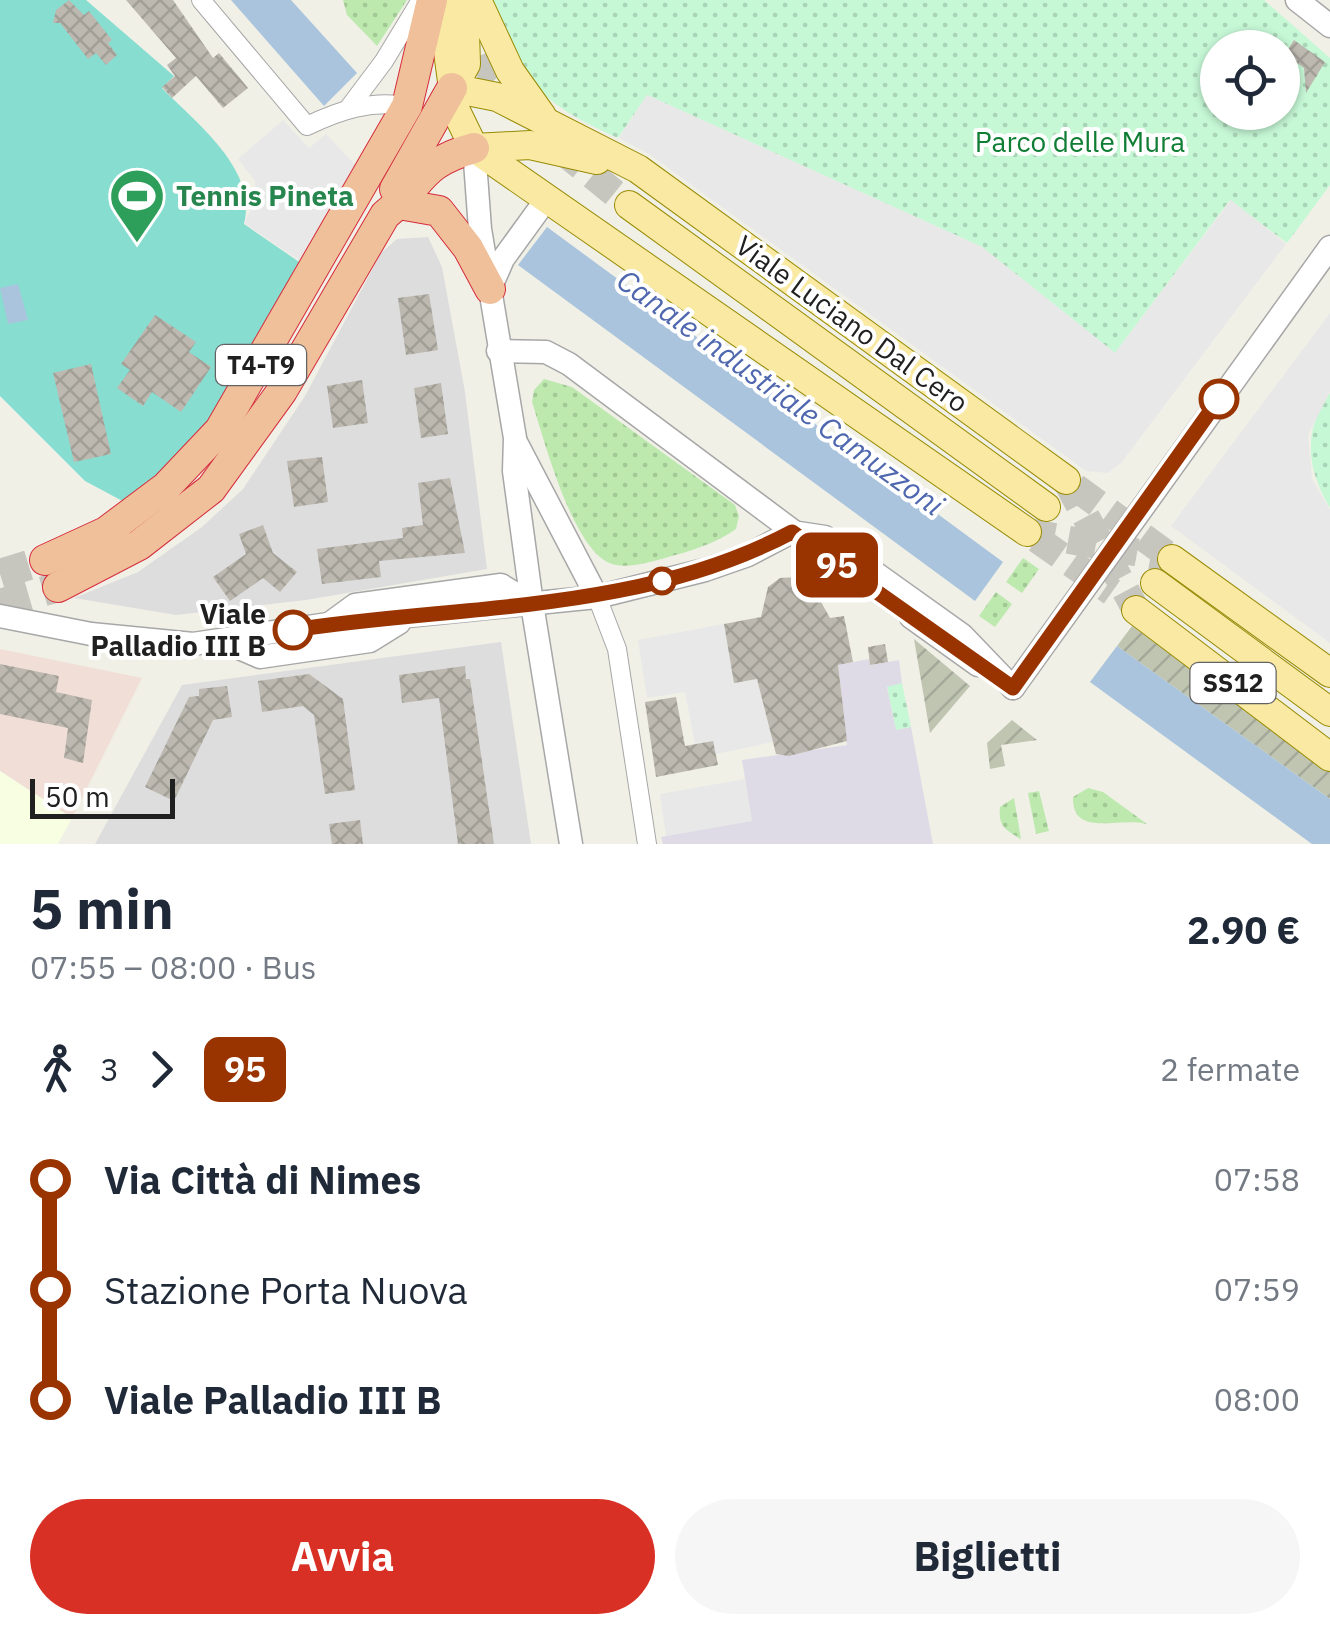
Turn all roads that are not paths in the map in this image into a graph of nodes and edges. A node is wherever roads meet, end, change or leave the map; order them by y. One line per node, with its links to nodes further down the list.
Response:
1 (201, 0): 11 (street)
2 (421, 0): 11 (street)
3 (432, 0): 10 (highway, T4-T9)
4 (441, 0): 9 (main road)
5 (464, 0): 9 (main road)
6 (477, 0): 12 (main road, Viale Luciano Dal Cero)
7 (1297, 0): 8 (street)
8 (1330, 26)
9 (452, 88): 10 (highway); 12 (main road, Viale Luciano Dal Cero); 13 (main road); 17 (highway, T4-T9)
10 (407, 106): 11 (street); 17 (highway, T4-T9)
11 (348, 108)
12 (550, 124): 14 (main road, Viale Luciano Dal Cero)
13 (474, 148): 14 (main road, Viale Luciano Dal Cero); 15 (main road); 17 (highway, T4-T9); 19 (street)
14 (638, 169): 22 (main road, Viale Luciano Dal Cero)
15 (548, 197): 19 (street); 25 (main road)
16 (629, 205): 23 (main road, Viale Luciano Dal Cero)
17 (392, 209): 19 (highway)
18 (1330, 247): 36 (street)
19 (490, 289): 20 (street)
20 (498, 351): 21 (street); 24 (street)
21 (515, 438): 28 (street); 29 (street)
22 (1066, 480)
23 (1046, 507)
24 (792, 532): 28 (street); 36 (street); 36 (street)
25 (1027, 532)
26 (1172, 559): 35 (main road, SS12)
27 (1154, 584): 37 (main road)
28 (597, 597): 29 (street); 40 (street)
29 (532, 604): 32 (street); 33 (street); 39 (street)
30 (1136, 610): 38 (main road, SS12)
31 (0, 616): 34 (street)
32 (405, 620): 33 (street); 34 (street)
33 (328, 624): 34 (street)
34 (222, 641)
35 (1330, 673)
36 (1013, 688)
37 (1330, 712)
38 (1330, 756)
39 (571, 844)
40 (647, 844)

